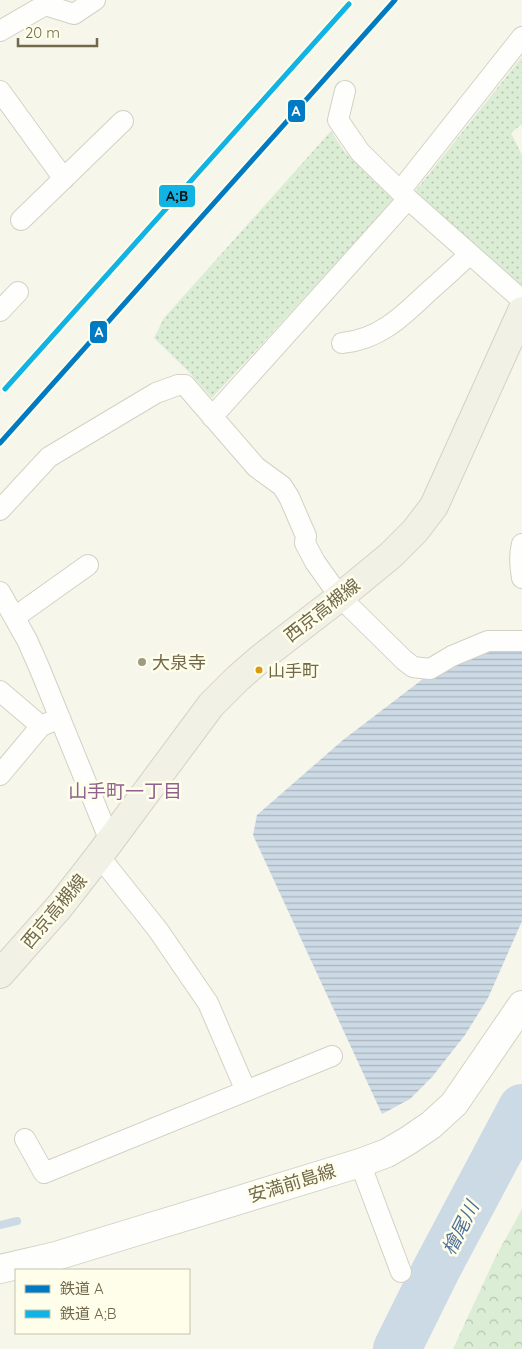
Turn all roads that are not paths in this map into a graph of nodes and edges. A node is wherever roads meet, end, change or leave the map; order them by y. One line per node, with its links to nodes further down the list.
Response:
1 (95, 0): 2 (street)
2 (0, 31)
3 (522, 36): 8 (street)
4 (0, 91): 7 (street)
5 (346, 91): 8 (street)
6 (124, 121): 7 (street)
7 (64, 179): 9 (street)
8 (404, 195): 10 (street); 15 (street)
9 (21, 220)
10 (470, 254): 13 (street); 14 (street)
11 (18, 292): 12 (street)
12 (0, 311)
13 (521, 312): 21 (main road, 西京高槻線)
14 (342, 343)
15 (212, 417): 16 (street); 21 (street)
16 (0, 510)
17 (522, 544): 19 (street)
18 (88, 565): 22 (street)
19 (522, 578)
20 (0, 592): 22 (street)
21 (340, 597): 23 (street); 28 (main road, 西京高槻線)
22 (15, 617): 25 (street)
23 (522, 642)
24 (0, 691): 26 (street)
25 (60, 718): 26 (street); 28 (street)
26 (41, 726): 27 (street)
27 (0, 775)
28 (105, 849): 29 (main road, 西京高槻線); 32 (street)
29 (0, 974)
30 (522, 1005): 34 (main road, 安満前島線)
31 (332, 1056): 32 (street)
32 (246, 1091): 33 (street)
33 (25, 1139)
34 (360, 1163): 35 (main road, 安満前島線); 36 (street)
35 (0, 1269)
36 (401, 1272)

